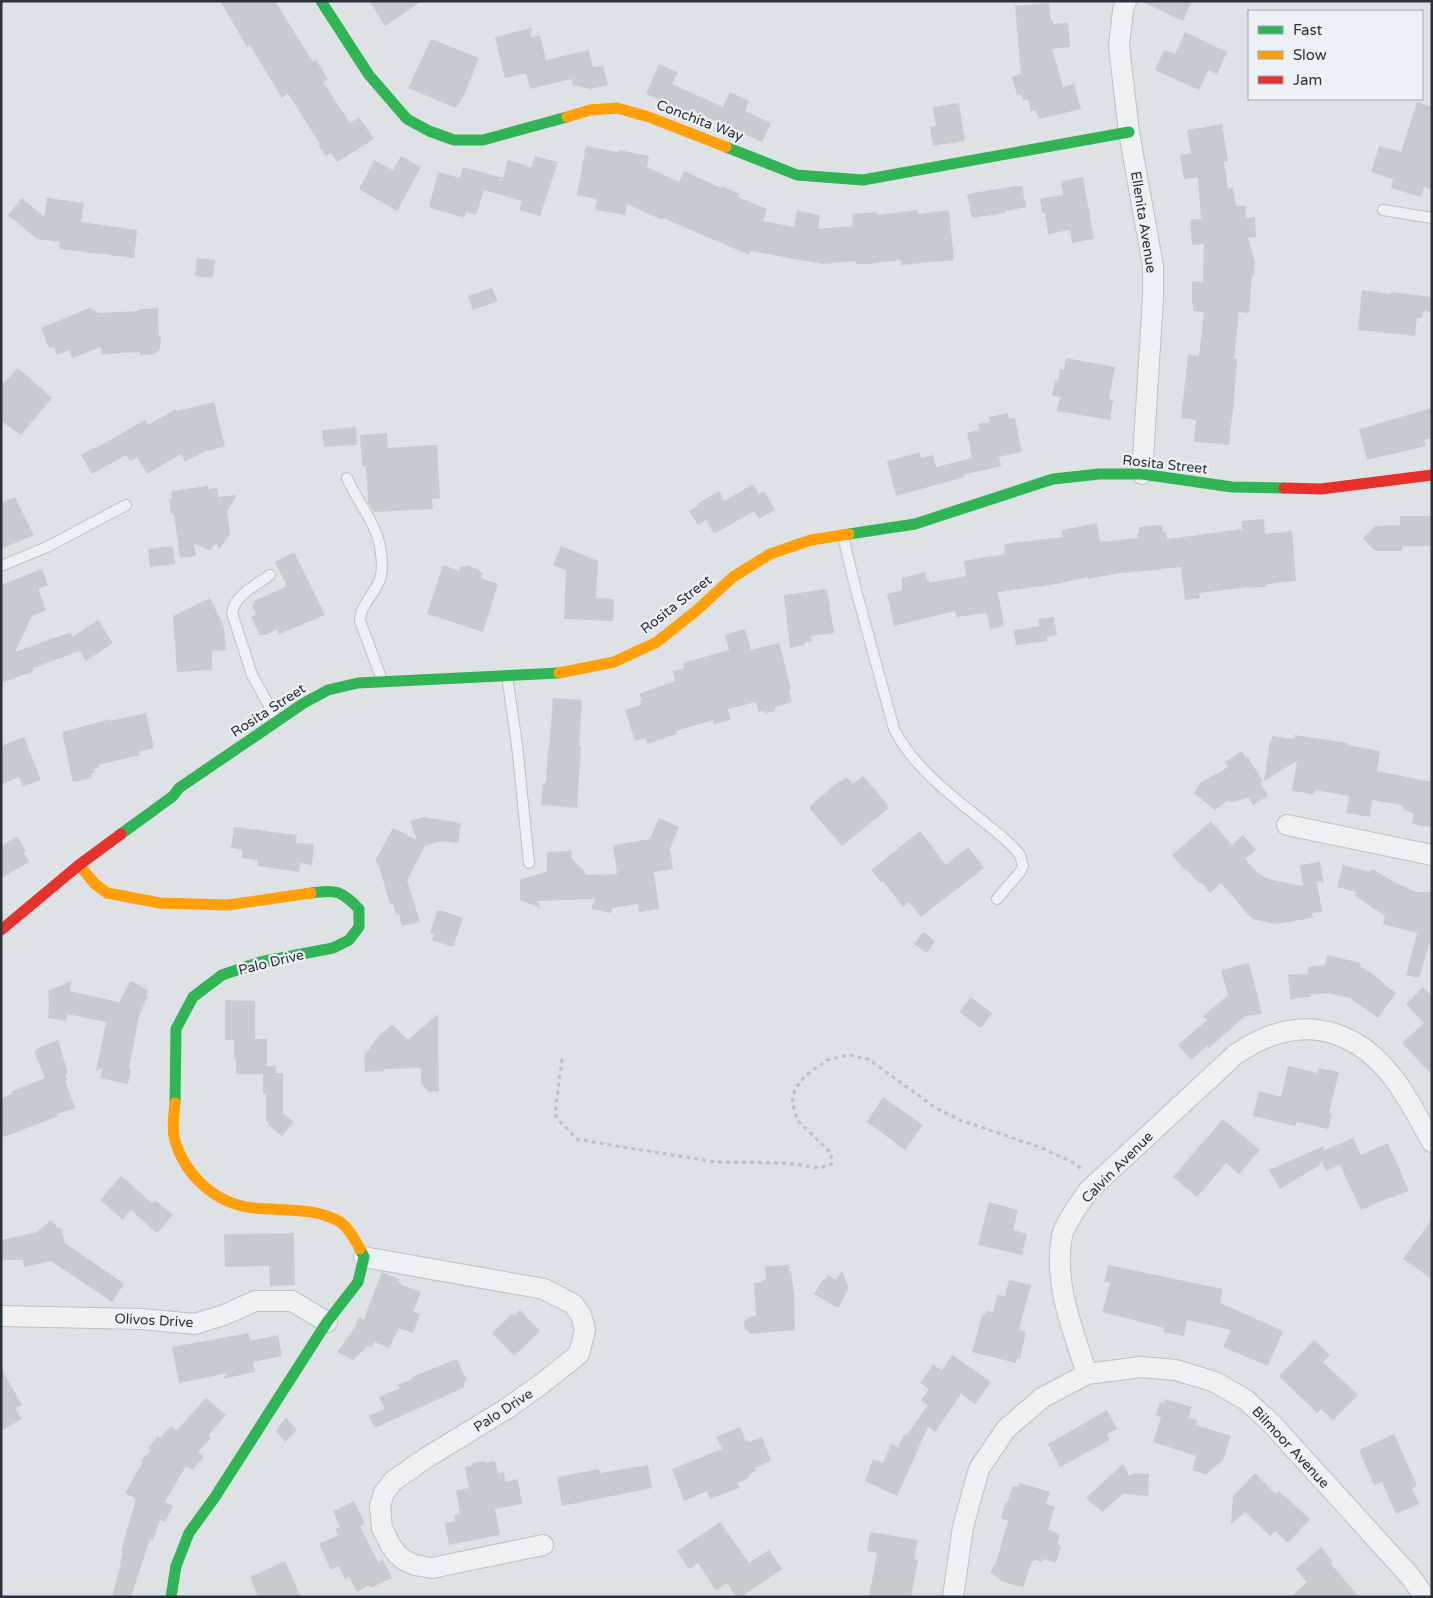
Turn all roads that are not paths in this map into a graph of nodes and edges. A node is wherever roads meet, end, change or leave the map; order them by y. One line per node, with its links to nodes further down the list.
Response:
1 (322, 1): 3 (street, Conchita Way)
2 (1126, 1): 3 (street, Ellenita Avenue)
3 (1129, 132): 6 (street, Ellenita Avenue)
4 (1383, 210): 5 (lane)
5 (1432, 218)
6 (1142, 474): 7 (street, Rosita Street); 10 (street, Rosita Street)
7 (1432, 475)
8 (346, 478): 14 (lane)
9 (126, 505): 11 (lane)
10 (843, 536): 13 (street, Rosita Street); 20 (lane)
11 (1, 566)
12 (270, 575): 15 (lane)
13 (506, 675): 14 (street, Rosita Street); 18 (lane)
14 (383, 681): 15 (street, Rosita Street)
15 (278, 720): 19 (street, Rosita Street)
16 (1287, 824): 17 (street)
17 (1432, 855)
18 (529, 863)
19 (79, 865): 21 (street, Rosita Street); 23 (street, Palo Drive)
20 (997, 898)
21 (1, 930)
22 (1432, 1142): 26 (street, Calvin Avenue)
23 (364, 1257): 25 (street); 27 (street, Palo Drive)
24 (1, 1316): 25 (street, Olivos Drive)
25 (327, 1322): 28 (street)
26 (1087, 1374): 29 (street); 30 (street, Bilmoor Avenue)
27 (543, 1546)
28 (170, 1597)
29 (954, 1597)
30 (1425, 1597)

